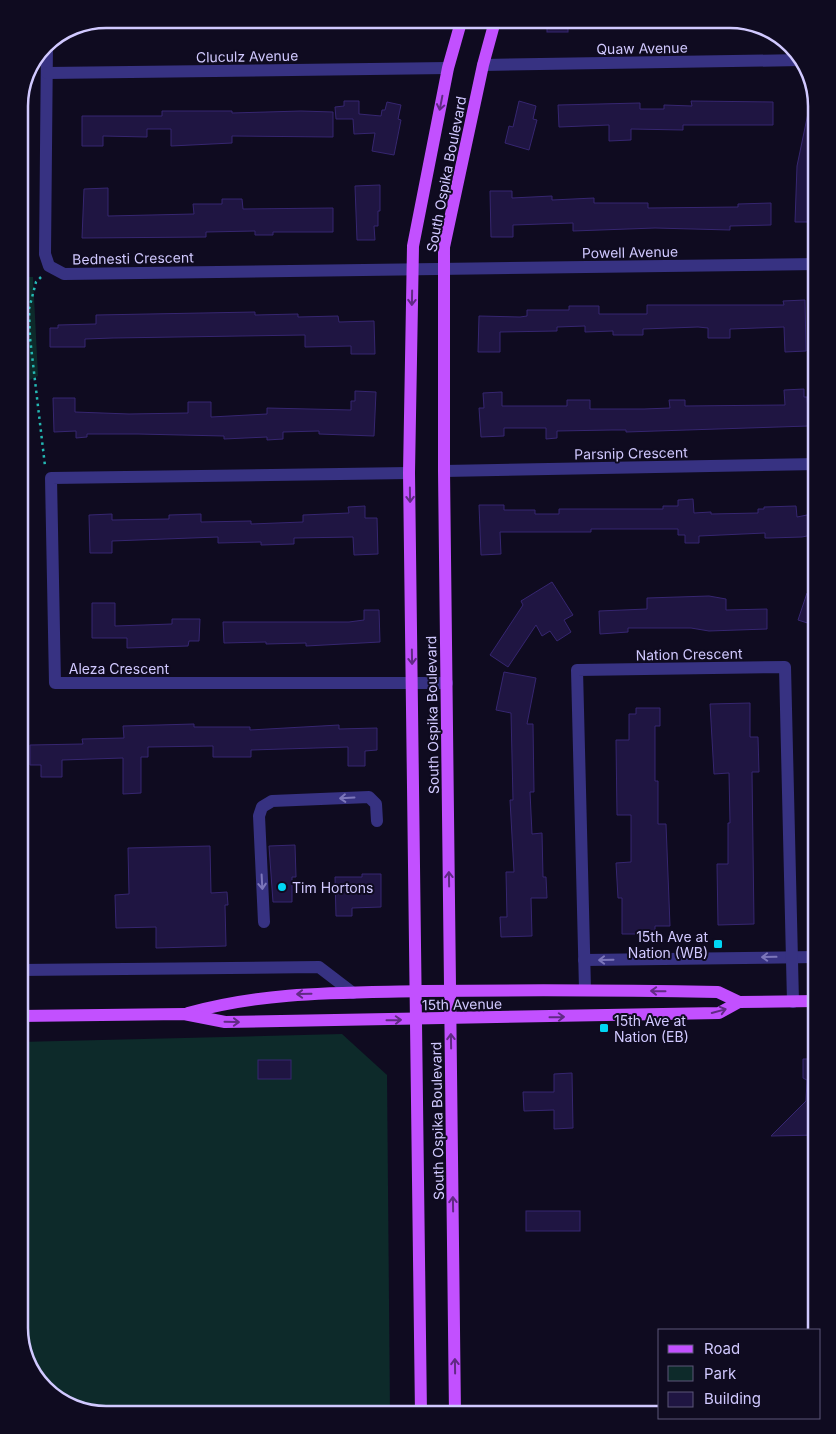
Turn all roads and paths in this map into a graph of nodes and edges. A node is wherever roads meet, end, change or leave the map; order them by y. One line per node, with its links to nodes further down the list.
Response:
1 (459, 28): 6 (main road, South Ospika Boulevard)
2 (493, 28): 5 (main road, South Ospika Boulevard)
3 (46, 55): 7 (street)
4 (794, 60): 5 (street, Quaw Avenue)
5 (483, 65): 11 (main road, South Ospika Boulevard)
6 (448, 68): 7 (street, Cluculz Avenue); 10 (main road, South Ospika Boulevard, one-way to 10)
7 (47, 74): 9 (street)
8 (808, 264): 11 (street, Powell Avenue)
9 (49, 266): 10 (street, Bednesti Crescent); 12 (path)
10 (412, 269): 11 (street, Bednesti Crescent); 15 (main road, South Ospika Boulevard, one-way to 15)
11 (444, 269): 14 (main road, South Ospika Boulevard)
12 (30, 338): 16 (path)
13 (808, 464): 14 (street, Parsnip Crescent)
14 (444, 471): 18 (main road, South Ospika Boulevard)
15 (409, 474): 16 (street); 17 (main road, South Ospika Boulevard, one-way to 17)
16 (50, 478): 17 (street, Aleza Crescent)
17 (412, 683): 18 (street, Aleza Crescent); 27 (main road, South Ospika Boulevard)
18 (447, 683): 26 (main road, South Ospika Boulevard, one-way to 18)
19 (377, 821): 20 (street, one-way to 20)
20 (264, 922)
21 (792, 957): 22 (street); 23 (street, one-way to 23); 23 (street, Nation Crescent); 31 (street, Nation Crescent)
22 (808, 957)
23 (584, 960): 25 (street, Nation Crescent)
24 (27, 970): 28 (street)
25 (584, 989): 26 (main road, 15th Avenue); 30 (main road, 15th Avenue, one-way to 25)
26 (450, 991): 27 (main road, 15th Avenue); 34 (main road, South Ospika Boulevard)
27 (416, 992): 28 (main road, 15th Avenue); 35 (main road, South Ospika Boulevard)
28 (353, 993): 32 (main road, 15th Avenue, one-way to 32)
29 (808, 1001): 31 (main road, 15th Avenue)
30 (739, 1002): 31 (main road, 15th Avenue); 34 (main road, 15th Avenue, one-way to 30)
31 (793, 1002)
32 (184, 1014): 33 (main road, 15th Avenue); 35 (main road, 15th Avenue, one-way to 35)
33 (27, 1016)
34 (450, 1019): 35 (main road, 15th Avenue); 37 (main road, South Ospika Boulevard, one-way to 34)
35 (416, 1020): 36 (main road, South Ospika Boulevard)
36 (422, 1406)
37 (456, 1406)

